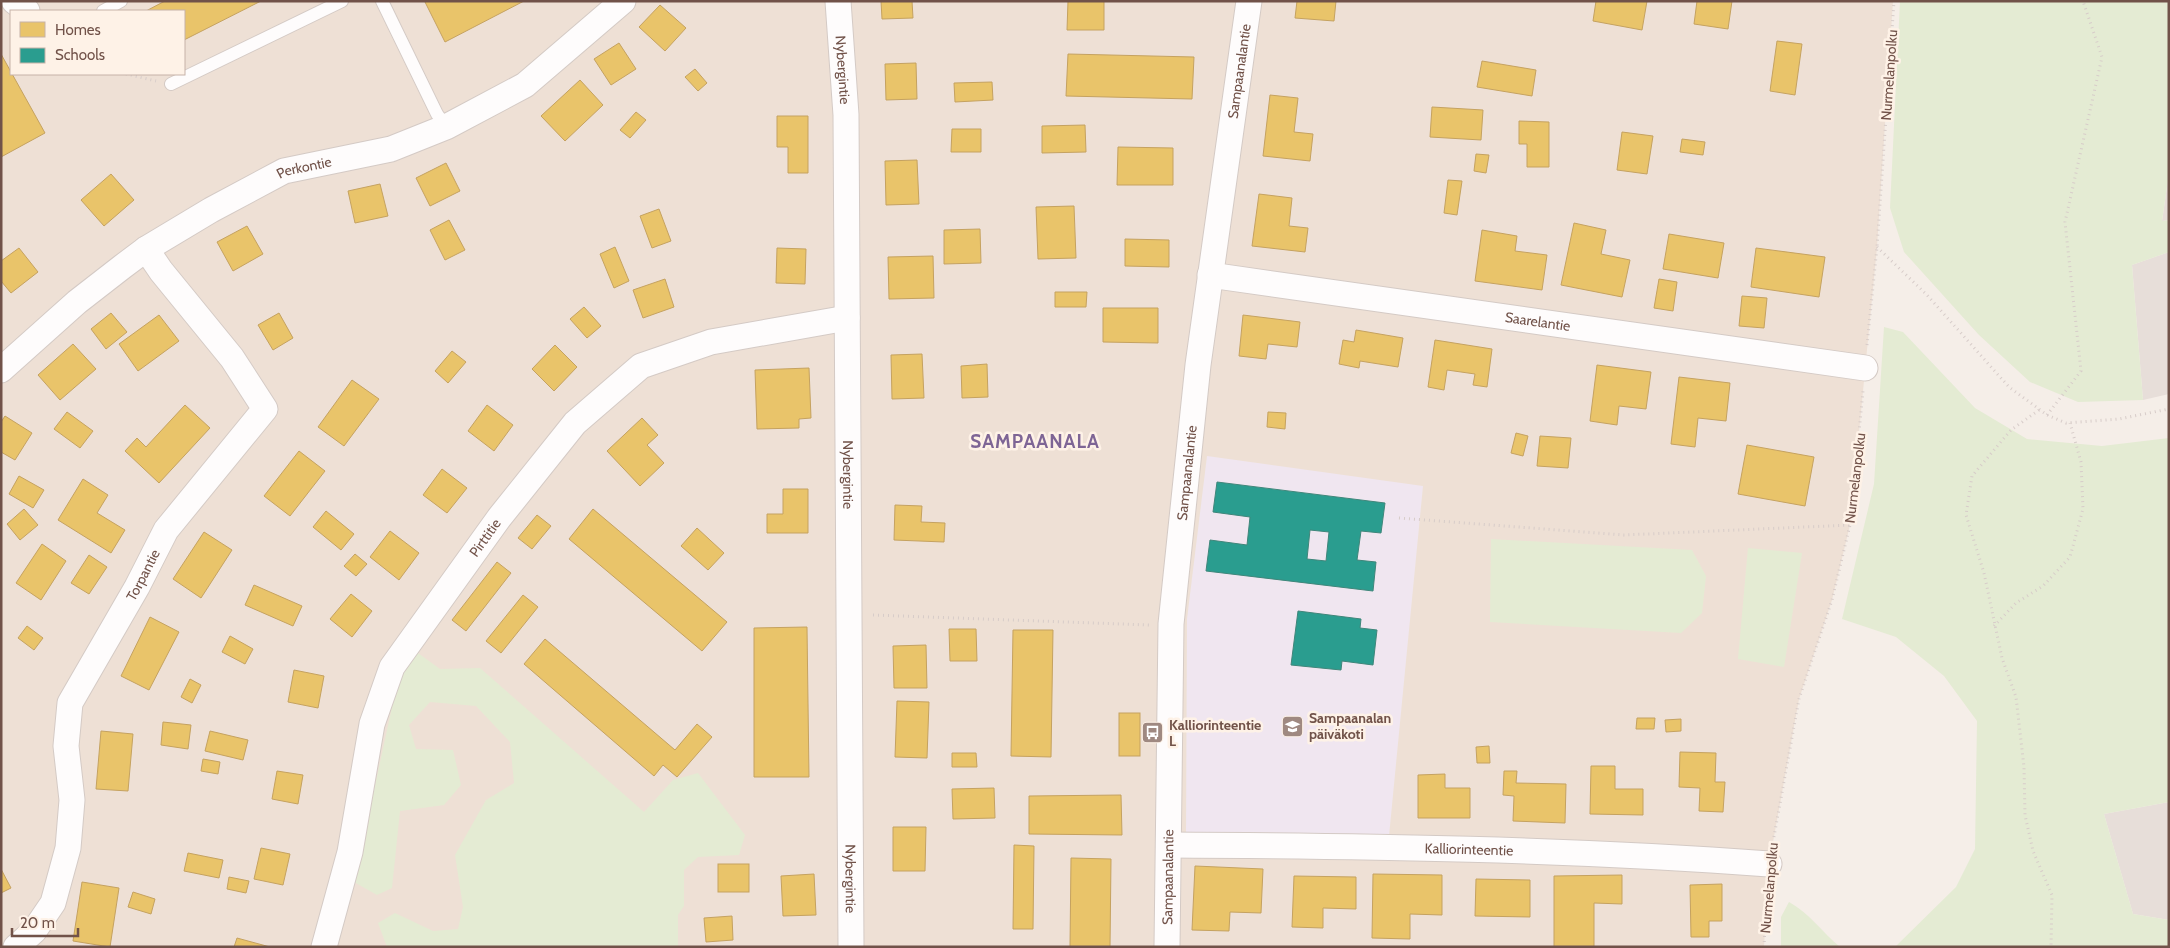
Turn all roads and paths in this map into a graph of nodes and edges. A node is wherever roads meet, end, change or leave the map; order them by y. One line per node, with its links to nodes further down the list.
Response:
1 (14, 1): 10 (street)
2 (121, 1): 11 (lane)
3 (342, 1): 13 (lane)
4 (382, 1): 14 (lane)
5 (623, 1): 14 (street, Perkontie)
6 (838, 1): 18 (street, Nybergintie)
7 (1249, 1): 17 (street, Sampaanalantie)
8 (1894, 1): 15 (path, Nurmelanpolku)
9 (2083, 1): 23 (path)
10 (26, 10)
11 (105, 10)
12 (130, 75): 13 (path)
13 (171, 84)
14 (446, 127): 16 (street, Perkontie)
15 (1877, 247): 19 (path, Nurmelanpolku); 22 (path)
16 (146, 249): 20 (street, Perkontie); 32 (street, Torpantie)
17 (1210, 275): 19 (street, Saarelantie); 28 (street, Sampaanalantie)
18 (847, 318): 27 (street, Nybergintie); 33 (street, Pirttitie)
19 (1865, 368): 26 (path, Nurmelanpolku)
20 (1, 370)
21 (2169, 408): 24 (path)
22 (2039, 410): 23 (path); 29 (path)
23 (2047, 415): 24 (path)
24 (2070, 423): 29 (path)
25 (1399, 518): 26 (path)
26 (1850, 525): 31 (path, Nurmelanpolku)
27 (850, 614): 28 (path); 34 (street, Nybergintie)
28 (1171, 624): 30 (street, Sampaanalantie)
29 (1994, 626): 37 (path)
30 (1169, 845): 31 (street, Kalliorinteentie); 35 (street, Sampaanalantie)
31 (1768, 864): 36 (path, Nurmelanpolku)
32 (16, 947)
33 (324, 947)
34 (852, 947)
35 (1167, 947)
36 (1764, 947)
37 (2051, 947)

